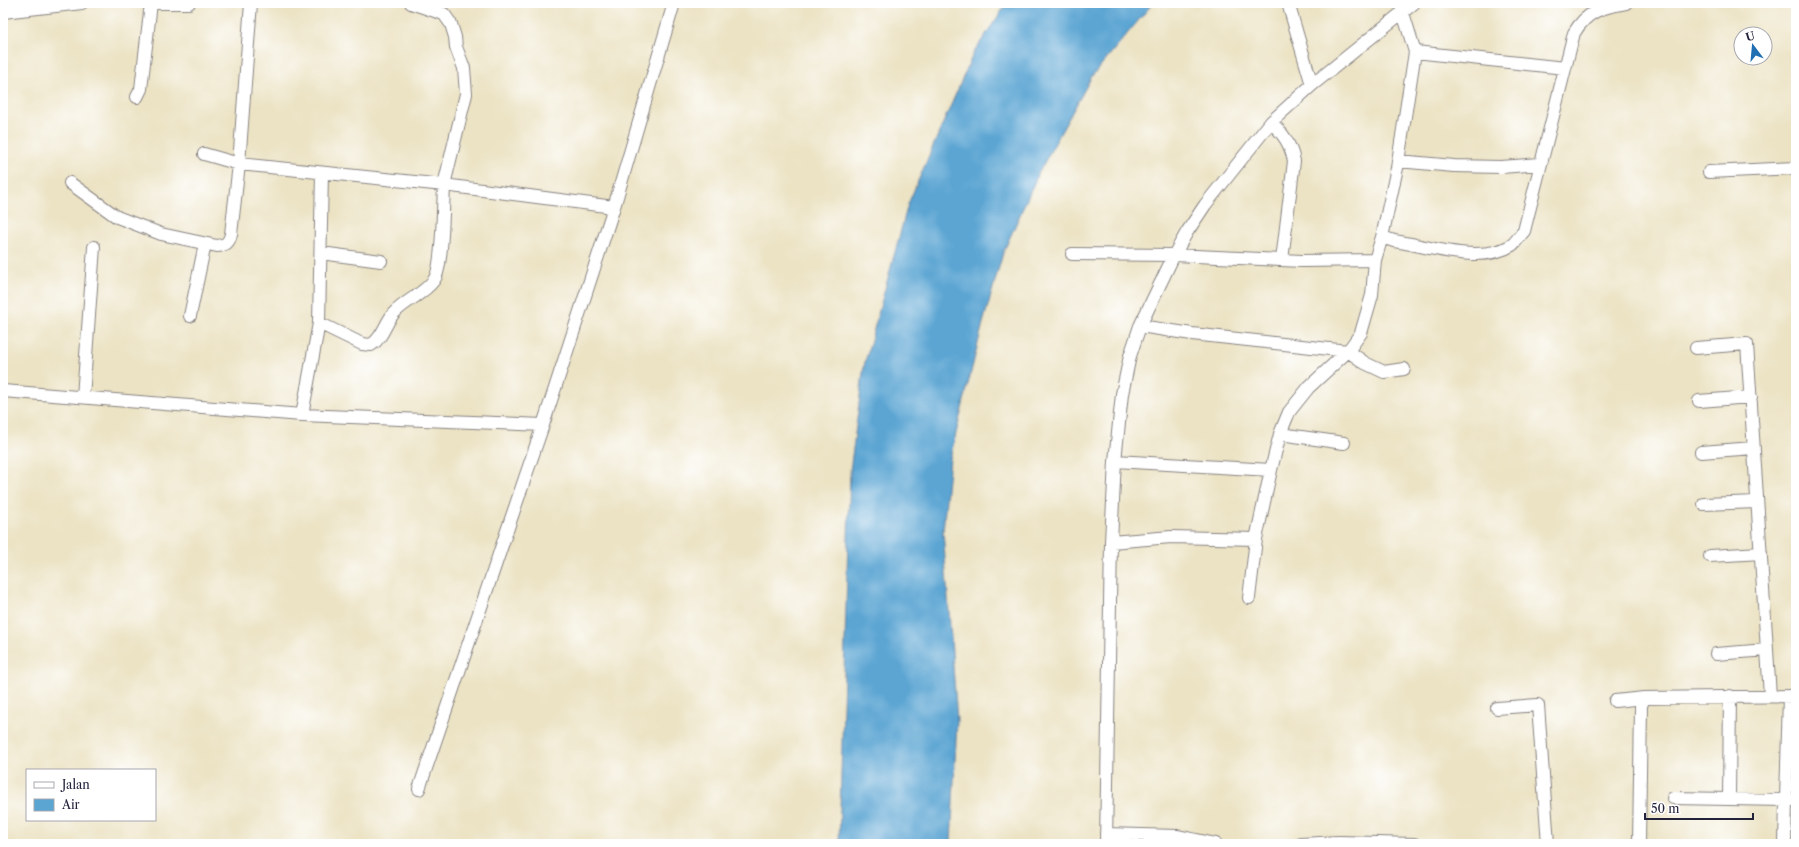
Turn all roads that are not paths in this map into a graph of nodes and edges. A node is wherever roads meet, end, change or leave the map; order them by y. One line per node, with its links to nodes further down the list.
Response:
1 (82, 3): 12 (street)
2 (151, 3): 16 (street)
3 (154, 3): 4 (street)
4 (189, 3)
5 (250, 3): 20 (street)
6 (411, 3): 26 (street)
7 (674, 3): 27 (street)
8 (1288, 3): 15 (street)
9 (1414, 3): 11 (street)
10 (1626, 3): 14 (street)
11 (1402, 7): 13 (street); 15 (street)
12 (3, 12)
13 (1415, 52): 14 (street); 19 (street)
14 (1565, 68): 21 (street)
15 (1312, 85): 17 (street)
16 (138, 97)
17 (1271, 122): 33 (street); 34 (street)
18 (204, 154): 20 (street)
19 (1398, 161): 21 (street); 28 (street)
20 (239, 164): 24 (street); 29 (street)
21 (1540, 164): 28 (street)
22 (1796, 168): 23 (street)
23 (1709, 172)
24 (322, 173): 26 (street); 31 (street)
25 (70, 183): 29 (street)
26 (444, 185): 27 (street); 38 (street)
27 (614, 207): 48 (street)
28 (1382, 237): 35 (street)
29 (205, 244): 37 (street)
30 (94, 247): 44 (street)
31 (320, 253): 36 (street); 38 (street)
32 (1072, 254): 33 (street)
33 (1174, 255): 34 (street); 39 (street)
34 (1282, 260): 35 (street)
35 (1376, 260): 41 (street)
36 (381, 261)
37 (190, 316)
38 (319, 323): 47 (street)
39 (1140, 326): 41 (street); 53 (street)
40 (1696, 348): 45 (street)
41 (1348, 351): 42 (street); 49 (street)
42 (1404, 369)
43 (3, 391): 44 (street)
44 (83, 397): 47 (street)
45 (1751, 397): 46 (street); 51 (street)
46 (1699, 401)
47 (302, 415): 48 (street)
48 (543, 425): 70 (street)
49 (1280, 434): 50 (street); 54 (street)
50 (1344, 443)
51 (1754, 448): 52 (street); 55 (street)
52 (1701, 452)
53 (1115, 461): 54 (street); 58 (street)
54 (1271, 470): 57 (street)
55 (1757, 502): 56 (street); 59 (street)
56 (1704, 504)
57 (1256, 539): 58 (street); 61 (street)
58 (1111, 542): 74 (street)
59 (1761, 552): 60 (street); 62 (street)
60 (1710, 556)
61 (1250, 598)
62 (1767, 650): 63 (street); 65 (street)
63 (1716, 654)
64 (1730, 696): 65 (street); 67 (street); 72 (street)
65 (1770, 696): 66 (street)
66 (1793, 696): 73 (street)
67 (1644, 698): 68 (street); 79 (street)
68 (1615, 701)
69 (1497, 708): 78 (street)
70 (419, 789)
71 (1673, 798): 72 (street)
72 (1729, 799): 73 (street)
73 (1791, 800): 80 (street)
74 (1106, 839): 75 (street)
75 (1216, 844)
76 (1300, 844): 77 (street)
77 (1414, 844)
78 (1548, 844)
79 (1639, 844)
80 (1785, 844)

